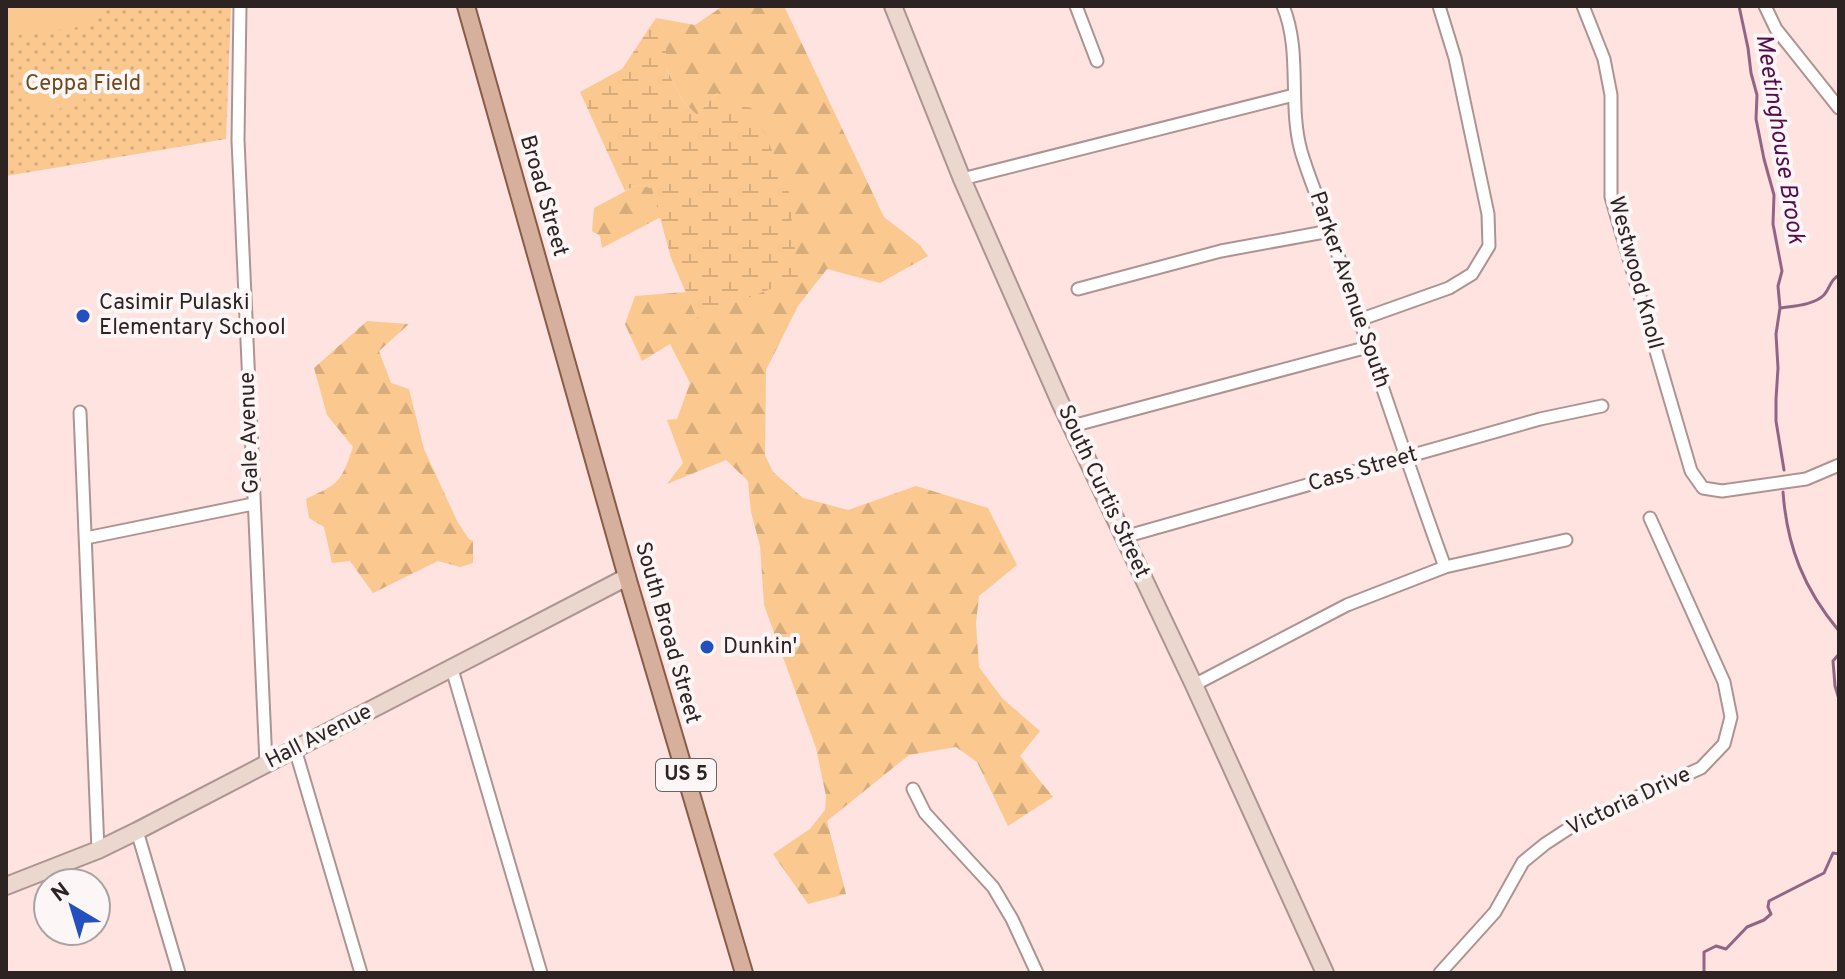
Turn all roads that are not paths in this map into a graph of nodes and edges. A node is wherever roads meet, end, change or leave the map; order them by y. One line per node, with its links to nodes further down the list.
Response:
1 (240, 6): 23 (street, Gale Avenue)
2 (466, 6): 17 (main road, Broad Street / US 5)
3 (893, 6): 12 (street, South Curtis Street)
4 (1076, 6): 9 (street)
5 (1283, 6): 10 (street, Parker Avenue South)
6 (1439, 6): 15 (street)
7 (1583, 6): 22 (street, Westwood Knoll)
8 (1765, 6): 11 (street)
9 (1097, 61)
10 (1294, 95): 12 (street); 13 (street, Parker Avenue South)
11 (1839, 108)
12 (962, 179): 20 (street, South Curtis Street)
13 (1330, 231): 14 (street); 15 (street, Parker Avenue South)
14 (1078, 289)
15 (1359, 320): 16 (street, Parker Avenue South)
16 (1368, 347): 20 (street); 21 (street, Parker Avenue South)
17 (578, 397): 29 (main road, South Broad Street / US 5)
18 (1602, 406): 21 (street, Cass Street)
19 (80, 412): 26 (street)
20 (1072, 426): 25 (street, South Curtis Street)
21 (1405, 458): 25 (street, Cass Street); 28 (street, Parker Avenue South)
22 (1839, 465)
23 (253, 504): 26 (street); 33 (street, Gale Avenue)
24 (1650, 518): 44 (street, Victoria Drive)
25 (1124, 537): 31 (street, South Curtis Street)
26 (86, 538): 36 (street)
27 (1566, 540): 28 (street)
28 (1445, 567): 31 (street)
29 (627, 577): 30 (street, Hall Avenue); 41 (main road, South Broad Street / US 5)
30 (452, 669): 32 (street, Hall Avenue); 40 (street)
31 (1194, 685): 43 (street, South Curtis Street)
32 (295, 749): 33 (street, Hall Avenue); 39 (street)
33 (266, 764): 35 (street, Hall Avenue)
34 (913, 789): 42 (street)
35 (137, 831): 36 (street, Hall Avenue); 38 (street)
36 (98, 850): 37 (street, Hall Avenue)
37 (6, 886)
38 (179, 973)
39 (361, 973)
40 (541, 973)
41 (744, 973)
42 (1037, 973)
43 (1325, 973)
44 (1440, 973)

